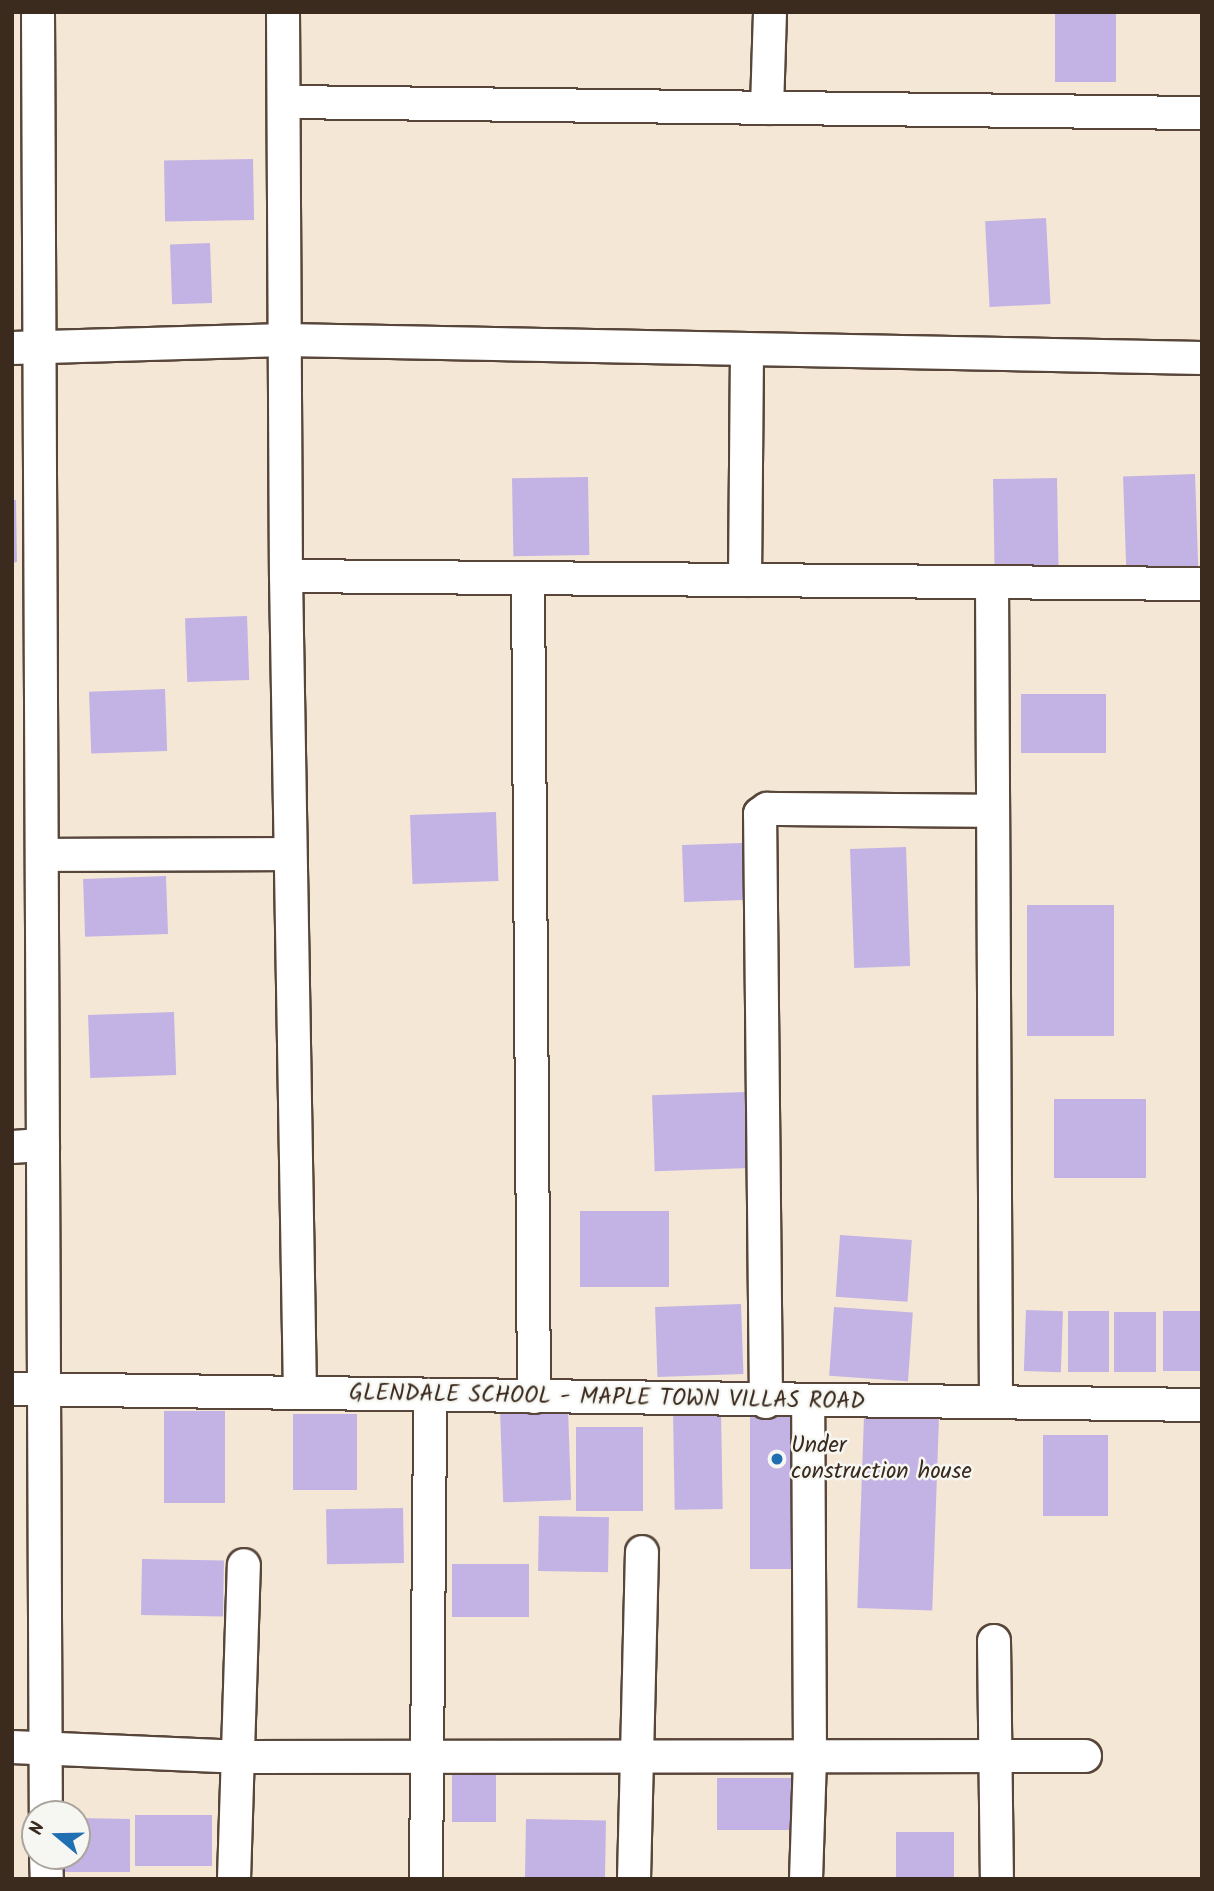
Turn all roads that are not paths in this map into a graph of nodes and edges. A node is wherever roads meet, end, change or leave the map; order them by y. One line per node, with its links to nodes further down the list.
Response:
1 (38, 12): 8 (street)
2 (283, 12): 4 (street)
3 (770, 12): 5 (street)
4 (284, 102): 5 (street); 7 (street)
5 (767, 108): 6 (street)
6 (1202, 114)
7 (285, 340): 8 (street); 9 (street); 11 (street)
8 (26, 348): 18 (street)
9 (747, 349): 10 (street); 13 (street)
10 (1202, 358)
11 (286, 576): 12 (street); 17 (street)
12 (528, 578): 13 (street); 25 (street)
13 (745, 580): 14 (street)
14 (992, 582): 15 (street); 16 (street)
15 (1202, 584)
16 (993, 811): 26 (street); 27 (street)
17 (290, 854): 18 (street); 23 (street)
18 (42, 855): 19 (street)
19 (43, 1145): 20 (street); 22 (street)
20 (12, 1147)
21 (12, 1389): 22 (street, GLENDALE SCHOOL - MAPLE TOWN VILLAS ROAD)
22 (44, 1389): 23 (street, GLENDALE SCHOOL - MAPLE TOWN VILLAS ROAD); 34 (street)
23 (300, 1393): 24 (street, GLENDALE SCHOOL - MAPLE TOWN VILLAS ROAD)
24 (430, 1396): 25 (street, GLENDALE SCHOOL - MAPLE TOWN VILLAS ROAD); 39 (street)
25 (534, 1397): 27 (street, GLENDALE SCHOOL - MAPLE TOWN VILLAS ROAD)
26 (996, 1400): 28 (street, GLENDALE SCHOOL - MAPLE TOWN VILLAS ROAD); 29 (street, GLENDALE SCHOOL - MAPLE TOWN VILLAS ROAD)
27 (766, 1402): 28 (street, GLENDALE SCHOOL - MAPLE TOWN VILLAS ROAD)
28 (808, 1403): 35 (street)
29 (1202, 1405)
30 (642, 1552): 40 (street)
31 (244, 1565): 38 (street)
32 (994, 1641): 36 (street)
33 (12, 1747): 34 (street)
34 (46, 1748): 38 (street); 41 (street)
35 (810, 1756): 36 (street); 40 (street); 45 (street)
36 (998, 1756): 37 (street); 46 (street)
37 (1085, 1756)
38 (237, 1757): 39 (street); 42 (street)
39 (427, 1758): 40 (street); 43 (street)
40 (638, 1758): 44 (street)
41 (46, 1800)
42 (234, 1879)
43 (426, 1879)
44 (634, 1879)
45 (806, 1879)
46 (997, 1879)

